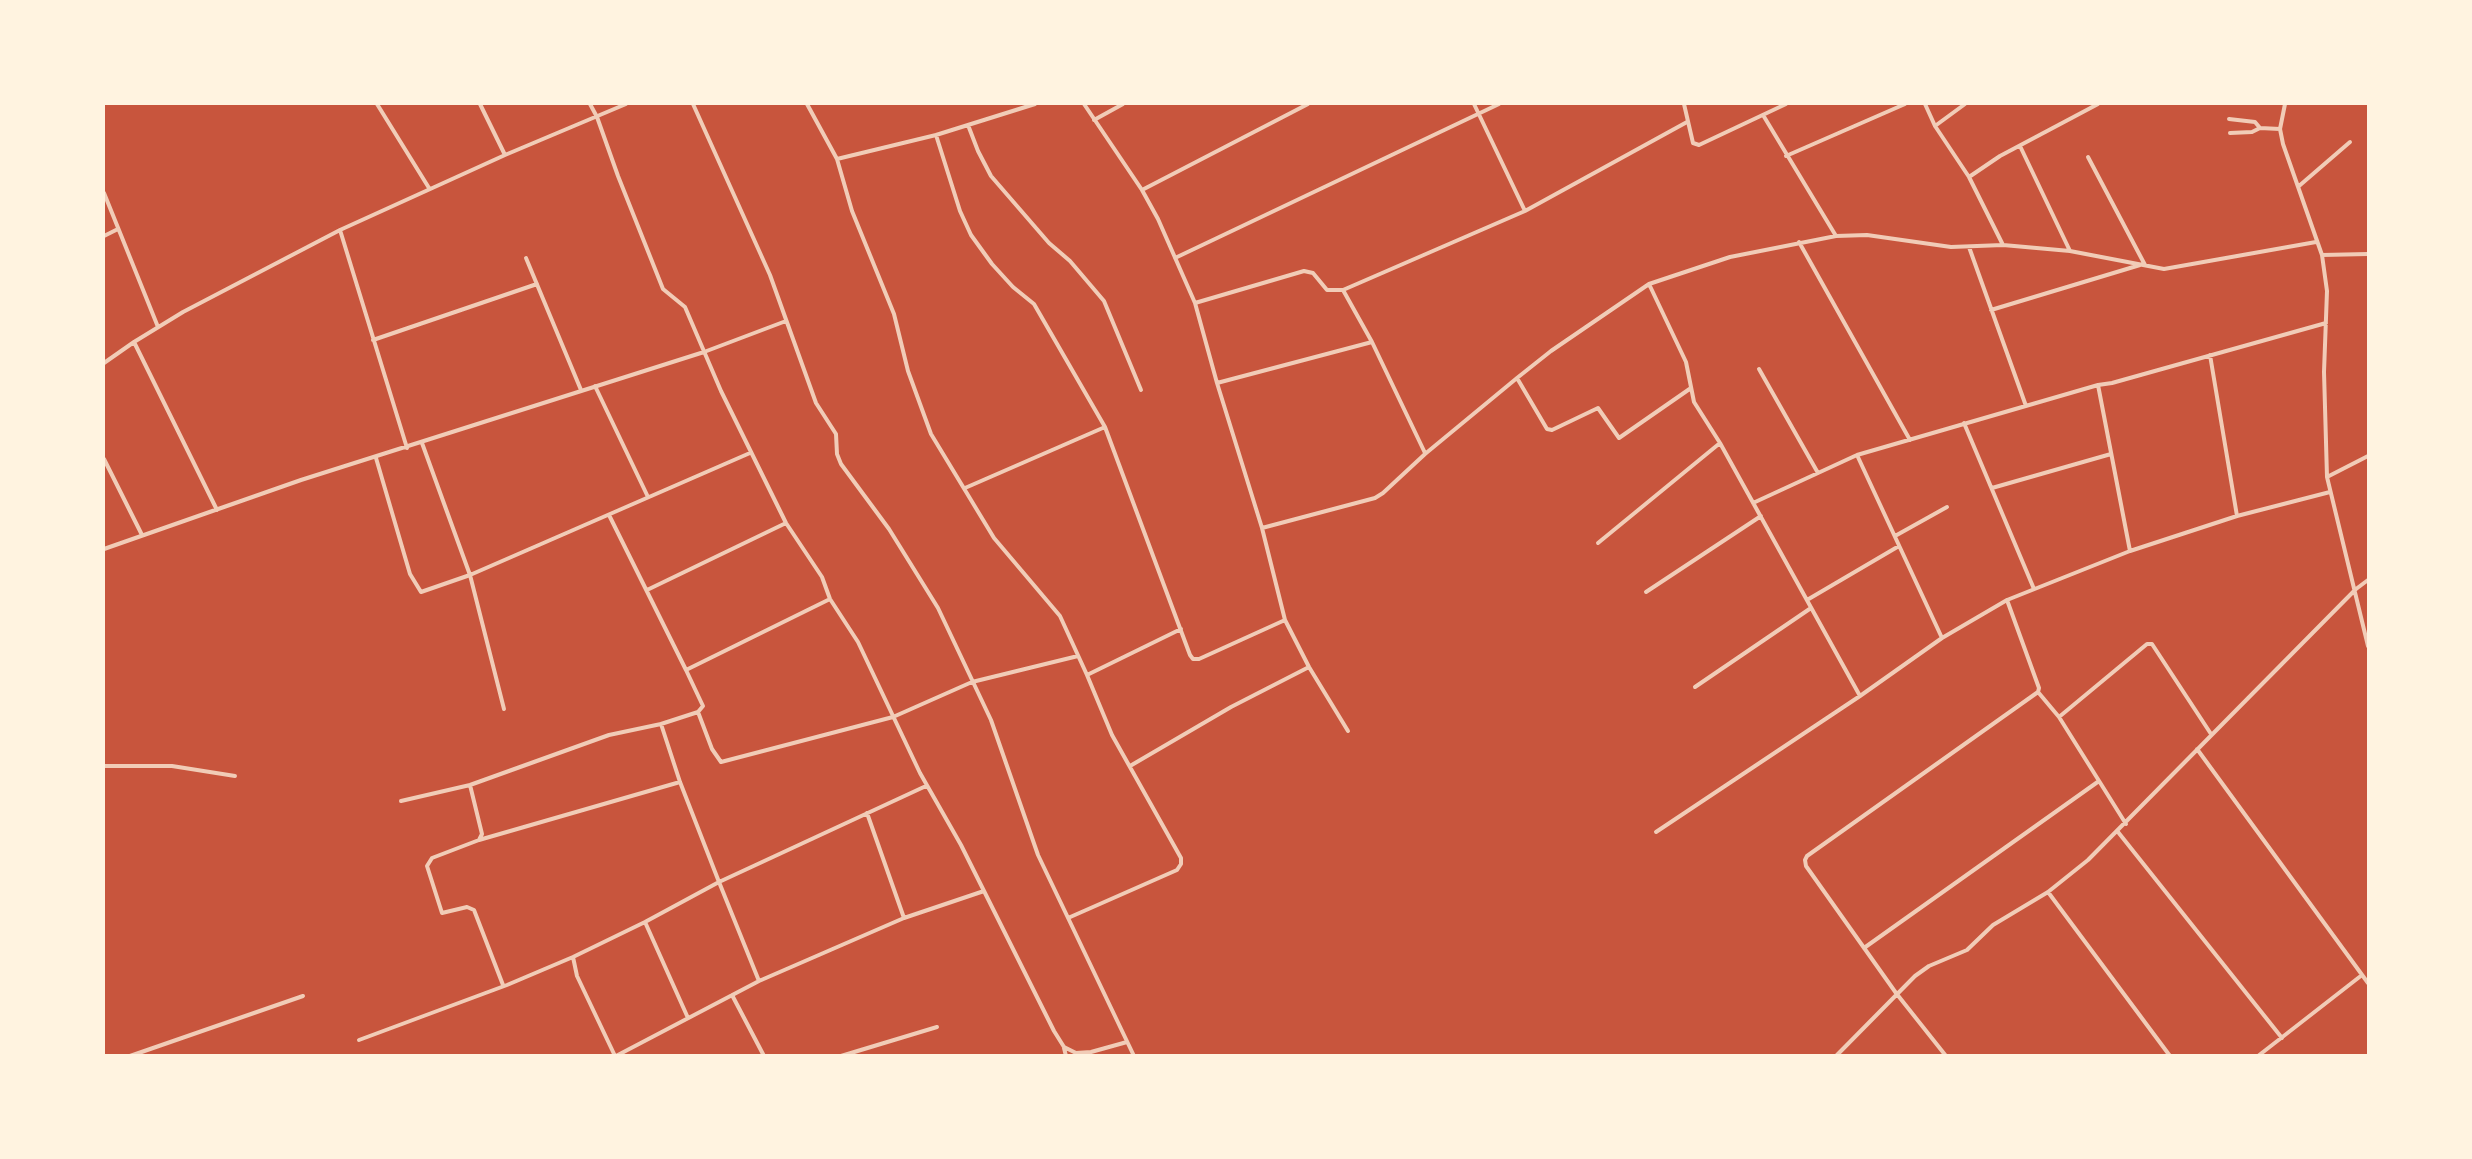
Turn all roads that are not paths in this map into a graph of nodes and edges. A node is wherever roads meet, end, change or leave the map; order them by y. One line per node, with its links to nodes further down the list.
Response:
1 (377, 104): 40 (street)
2 (480, 104): 34 (street)
3 (590, 104): 22 (street)
4 (626, 104): 22 (street)
5 (693, 104): 63 (street)
6 (807, 104): 37 (street)
7 (1035, 104): 26 (street)
8 (1084, 104): 24 (street)
9 (1123, 104): 24 (street)
10 (1308, 104): 41 (street)
11 (1474, 104): 20 (street)
12 (1499, 104): 20 (street)
13 (1683, 104): 25 (street)
14 (1786, 104): 21 (street)
15 (1905, 104): 35 (street)
16 (1925, 104): 27 (street)
17 (1965, 104): 27 (street)
18 (2098, 104): 33 (street)
19 (2285, 104): 29 (street)
20 (1478, 114): 43 (street); 56 (street)
21 (1763, 115): 25 (street); 35 (street)
22 (597, 117): 34 (street); 69 (street)
23 (2229, 118): 28 (street)
24 (1094, 120): 41 (street)
25 (1688, 122): 43 (street)
26 (968, 124): 31 (street); 79 (street)
27 (1935, 126): 38 (street)
28 (2260, 128): 29 (street); 30 (street)
29 (2280, 129): 39 (street)
30 (2230, 133)
31 (936, 135): 37 (street); 82 (street)
32 (2350, 142): 39 (street)
33 (2019, 146): 38 (street); 52 (street)
34 (505, 155): 40 (street)
35 (1786, 156): 47 (street)
36 (2088, 157): 57 (street)
37 (837, 159): 96 (street)
38 (1969, 177): 50 (street)
39 (2299, 186): 49 (street)
40 (429, 188): 45 (street)
41 (1142, 190): 56 (street)
42 (104, 193): 44 (street)
43 (1525, 211): 60 (street)
44 (118, 229): 46 (street); 65 (street)
45 (340, 230): 65 (street); 66 (street)
46 (104, 236)
47 (1836, 236): 48 (street); 51 (street)
48 (1799, 242): 59 (street); 83 (street)
49 (2316, 242): 54 (street); 57 (street)
50 (2003, 245): 51 (street); 52 (street)
51 (1969, 247): 62 (street)
52 (2070, 251): 57 (street)
53 (2368, 254): 54 (street)
54 (2322, 255): 64 (street)
55 (526, 258): 58 (street)
56 (1174, 258): 61 (street)
57 (2142, 265): 62 (street)
58 (537, 284): 66 (street); 78 (street)
59 (1649, 284): 73 (street); 77 (street)
60 (1343, 290): 61 (street); 68 (street)
61 (1195, 303): 74 (street)
62 (1991, 310): 80 (street)
63 (786, 321): 69 (street); 132 (street)
64 (2326, 323): 70 (street); 95 (street)
65 (158, 327): 67 (street)
66 (373, 340): 86 (street)
67 (134, 342): 71 (street); 102 (street)
68 (1372, 342): 74 (street); 88 (street)
69 (704, 352): 76 (street); 87 (street)
70 (2210, 355): 75 (street); 105 (street)
71 (104, 363)
72 (1759, 369): 94 (street)
73 (1517, 378): 77 (street); 88 (street)
74 (1217, 382): 107 (street)
75 (2098, 385): 80 (street); 89 (street)
76 (595, 386): 78 (street); 99 (street)
77 (1691, 388): 85 (street)
78 (581, 390): 84 (street)
79 (1142, 390)
80 (2026, 406): 81 (street)
81 (1964, 423): 83 (street); 97 (street)
82 (1105, 427): 96 (street); 125 (street)
83 (1910, 440): 90 (street)
84 (422, 443): 86 (street); 114 (street)
85 (1720, 443): 100 (street); 110 (street)
86 (407, 448): 92 (street)
87 (750, 453): 99 (street); 106 (street)
88 (1425, 454): 107 (street)
89 (2111, 454): 97 (street); 113 (street)
90 (1857, 455): 94 (street); 109 (street)
91 (2368, 456): 95 (street)
92 (376, 458): 102 (street); 114 (street)
93 (104, 459): 108 (street)
94 (1818, 473): 100 (street)
95 (2327, 477): 98 (street)
96 (965, 488): 128 (street)
97 (1992, 488): 116 (street)
98 (2330, 492): 105 (street); 117 (street)
99 (648, 497): 103 (street)
100 (1753, 503): 104 (street)
101 (1947, 507): 109 (street)
102 (218, 510): 108 (street)
103 (609, 514): 114 (street); 118 (street)
104 (1761, 516): 119 (street); 121 (street)
105 (2237, 516): 113 (street)
106 (786, 523): 118 (street); 120 (street)
107 (1262, 528): 124 (street)
108 (142, 536): 112 (street)
109 (1894, 536): 111 (street)
110 (1598, 543)
111 (1899, 546): 121 (street); 126 (street)
112 (104, 549)
113 (2130, 551): 116 (street)
114 (470, 575): 136 (street)
115 (2368, 580): 117 (street)
116 (2034, 589): 122 (street)
117 (2356, 589): 127 (street); 142 (street)
118 (647, 590): 130 (street)
119 (1646, 592)
120 (830, 599): 130 (street); 138 (street)
121 (1807, 600): 123 (street)
122 (2007, 600): 126 (street); 134 (street)
123 (1811, 608): 133 (street); 135 (street)
124 (1285, 620): 125 (street); 129 (street)
125 (1181, 629): 131 (street)
126 (1942, 638): 135 (street)
127 (2368, 646)
128 (1078, 656): 131 (street); 132 (street)
129 (1309, 667): 141 (street); 145 (street)
130 (686, 670): 137 (street)
131 (1087, 675): 145 (street)
132 (972, 682): 138 (street); 161 (street)
133 (1695, 687)
134 (2038, 693): 139 (street); 163 (street)
135 (1860, 696): 154 (street)
136 (504, 709)
137 (698, 712): 138 (street); 140 (street)
138 (893, 717): 150 (street)
139 (2059, 717): 142 (street); 147 (street)
140 (661, 724): 148 (street); 149 (street)
141 (1348, 731)
142 (2211, 734): 143 (street)
143 (2197, 749): 153 (street); 165 (street)
144 (104, 766): 146 (street)
145 (1130, 766): 161 (street)
146 (235, 776)
147 (2099, 781): 153 (street); 163 (street)
148 (680, 782): 156 (street); 157 (street)
149 (470, 785): 151 (street); 156 (street)
150 (926, 786): 152 (street); 158 (street)
151 (400, 801)
152 (867, 813): 157 (street); 160 (street)
153 (2126, 824): 155 (street)
154 (1656, 832)
155 (2118, 832): 159 (street); 174 (street)
156 (479, 840): 168 (street)
157 (719, 882): 162 (street); 166 (street)
158 (984, 891): 160 (street); 177 (street)
159 (2048, 892): 169 (street); 186 (street)
160 (904, 918): 166 (street)
161 (1068, 918): 176 (street)
162 (645, 922): 164 (street); 172 (street)
163 (1864, 948): 169 (street)
164 (573, 957): 168 (street); 179 (street)
165 (2362, 975): 167 (street); 174 (street)
166 (759, 981): 170 (street)
167 (2368, 983)
168 (503, 985): 175 (street)
169 (1896, 993): 184 (street); 185 (street)
170 (732, 995): 172 (street); 180 (street)
171 (303, 996): 178 (street)
172 (688, 1018): 179 (street)
173 (937, 1026): 181 (street)
174 (2282, 1038): 187 (street)
175 (359, 1040)
176 (1127, 1042): 177 (street); 183 (street)
177 (1064, 1047): 182 (street)
178 (130, 1056)
179 (616, 1056)
180 (764, 1056)
181 (841, 1056)
182 (1066, 1056)
183 (1134, 1056)
184 (1836, 1056)
185 (1946, 1056)
186 (2169, 1056)
187 (2258, 1056)

